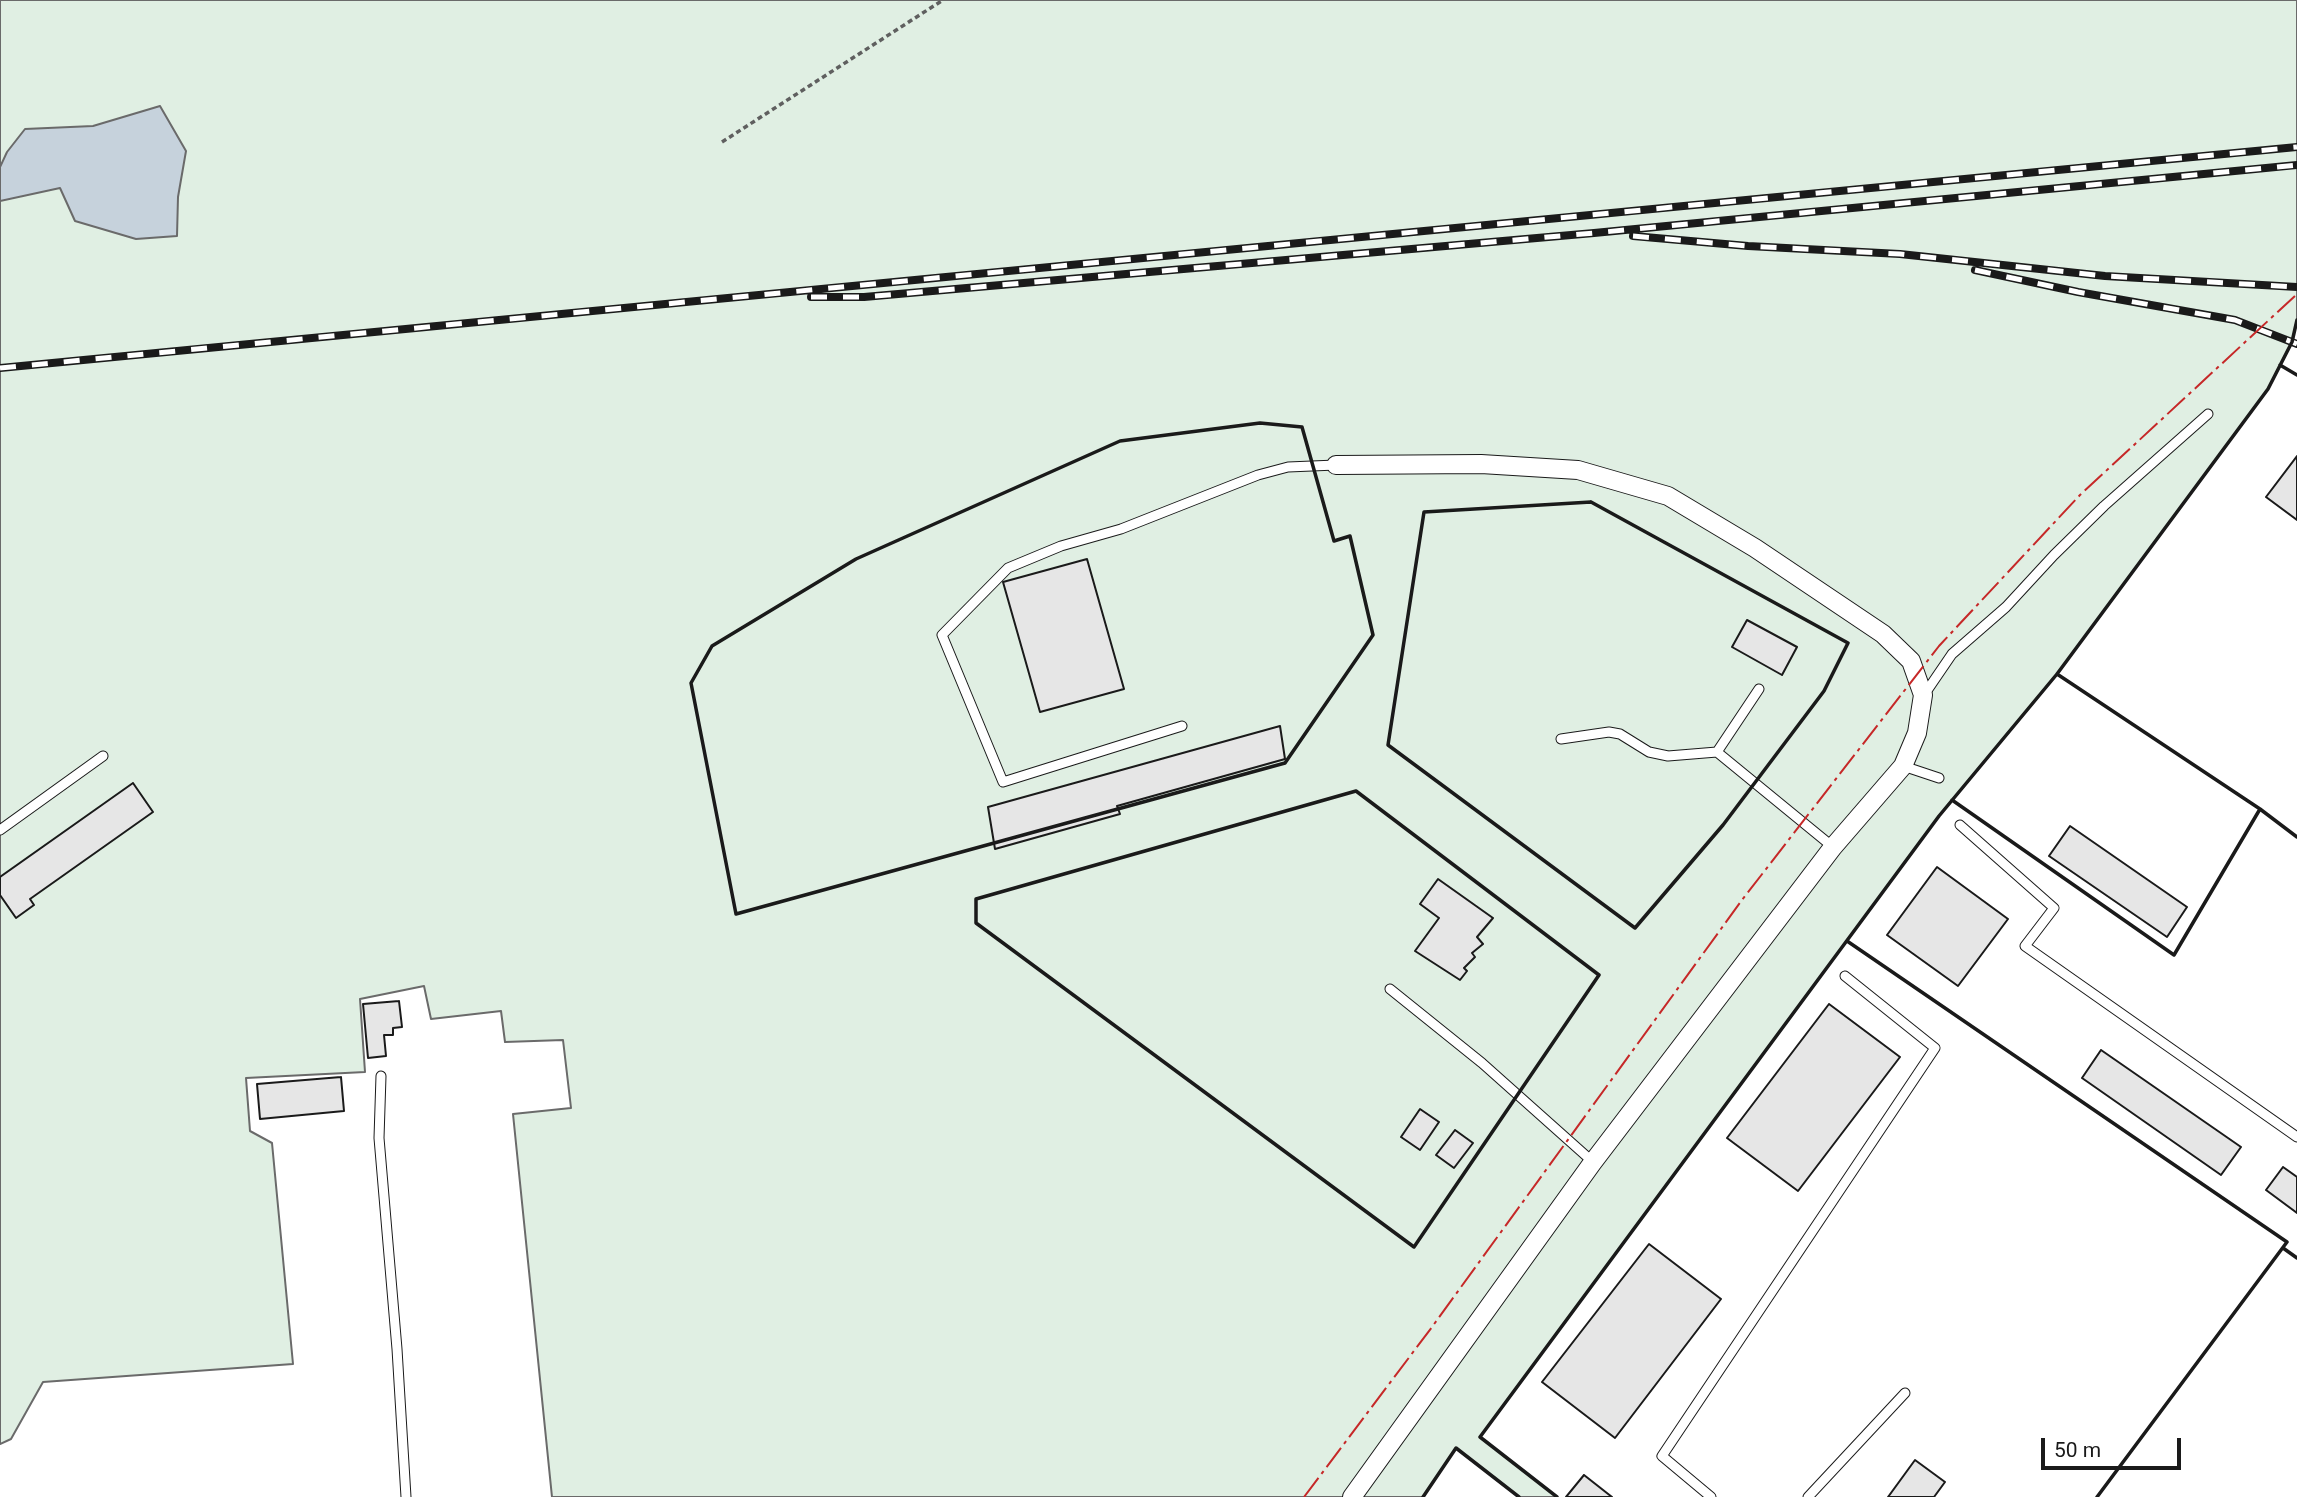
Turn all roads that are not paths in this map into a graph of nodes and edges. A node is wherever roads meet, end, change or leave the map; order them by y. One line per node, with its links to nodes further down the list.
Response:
1 (2208, 414): 4 (lane)
2 (1336, 465): 4 (street); 5 (lane)
3 (1759, 689): 7 (lane)
4 (1923, 695): 9 (street)
5 (1182, 726)
6 (1561, 739): 7 (lane)
7 (1717, 752): 13 (lane)
8 (103, 756): 12 (lane)
9 (1903, 766): 10 (lane); 13 (street)
10 (1939, 778)
11 (1961, 825): 17 (lane)
12 (0, 830)
13 (1833, 847): 18 (street)
14 (1845, 976): 22 (lane)
15 (1390, 989): 18 (lane)
16 (381, 1076): 20 (lane)
17 (2297, 1137)
18 (1593, 1163): 21 (street)
19 (1905, 1393): 23 (lane)
20 (406, 1497)
21 (1352, 1497)
22 (1711, 1497)
23 (1808, 1497)

